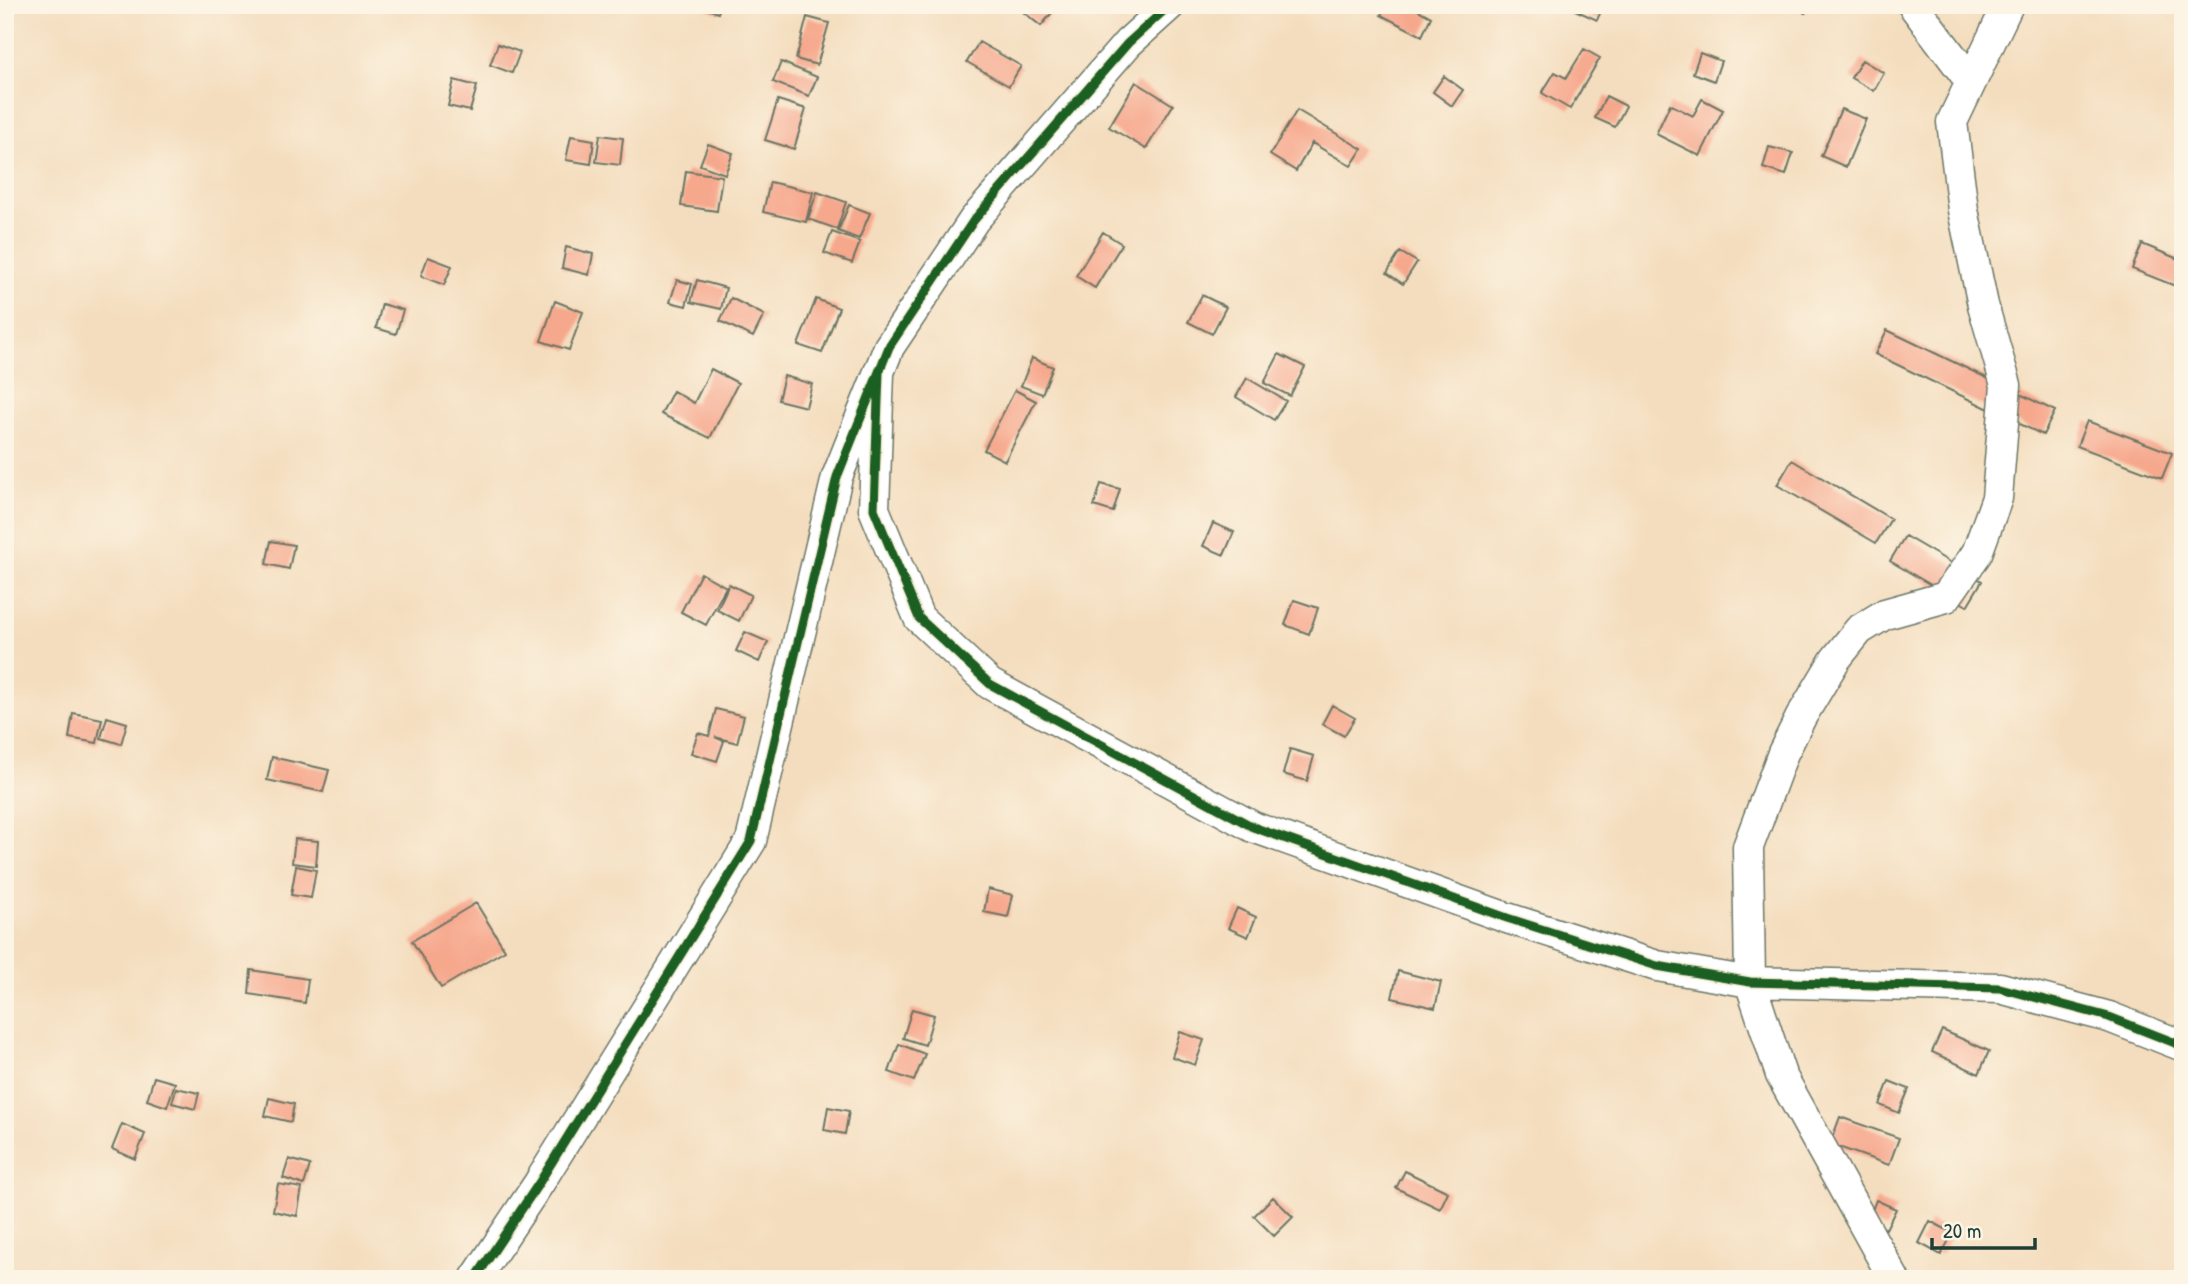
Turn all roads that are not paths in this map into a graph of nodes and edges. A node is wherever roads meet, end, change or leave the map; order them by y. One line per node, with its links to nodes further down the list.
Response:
1 (1170, 5): 5 (street)
2 (1913, 5): 4 (street)
3 (2008, 5): 4 (street)
4 (1971, 82): 6 (street)
5 (879, 373): 6 (street); 8 (street)
6 (1750, 982): 7 (street); 9 (street)
7 (2183, 1046)
8 (475, 1279)
9 (1894, 1279)

